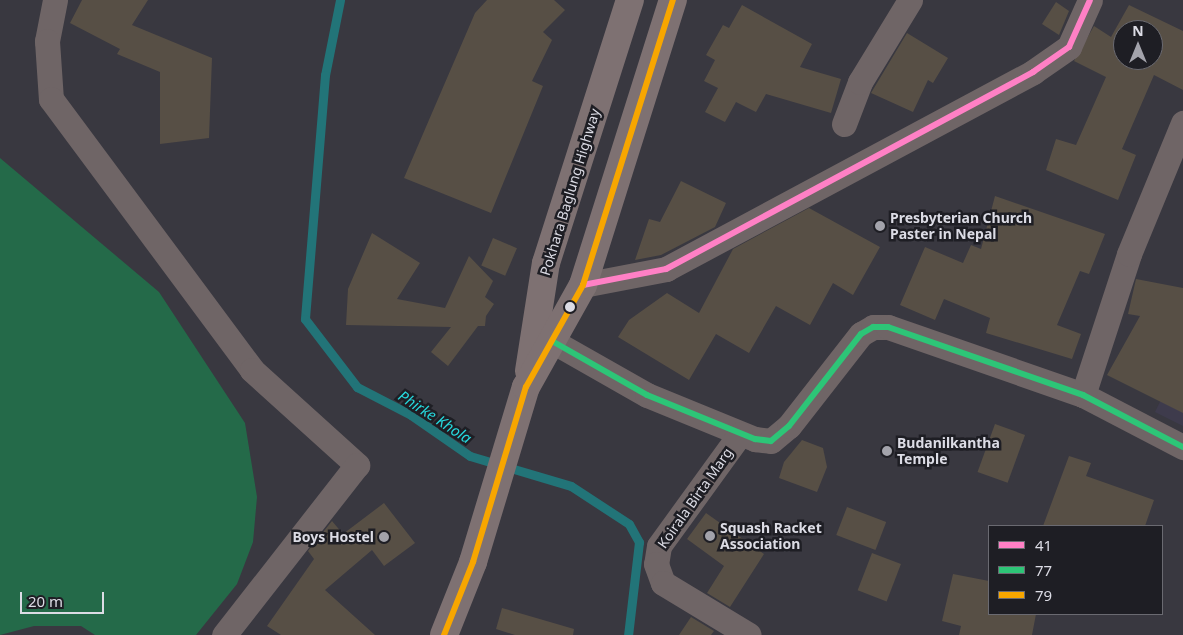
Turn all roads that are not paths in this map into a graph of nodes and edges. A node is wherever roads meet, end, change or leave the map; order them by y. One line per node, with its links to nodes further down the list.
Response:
1 (55, 0): 15 (street)
2 (630, 0): 10 (highway, Pokhara Baglung Highway)
3 (673, 0): 8 (highway)
4 (910, 0): 7 (street)
5 (1090, 0): 8 (street)
6 (1183, 123): 11 (street)
7 (844, 124)
8 (583, 285): 9 (highway)
9 (552, 341): 10 (highway); 12 (street)
10 (526, 387): 14 (highway)
11 (1083, 395): 12 (street); 13 (street)
12 (740, 434): 18 (street, Koirala Birta Marg)
13 (1183, 447)
14 (473, 562): 16 (highway); 17 (highway)
15 (224, 635)
16 (444, 635)
17 (462, 635)
18 (749, 635)

